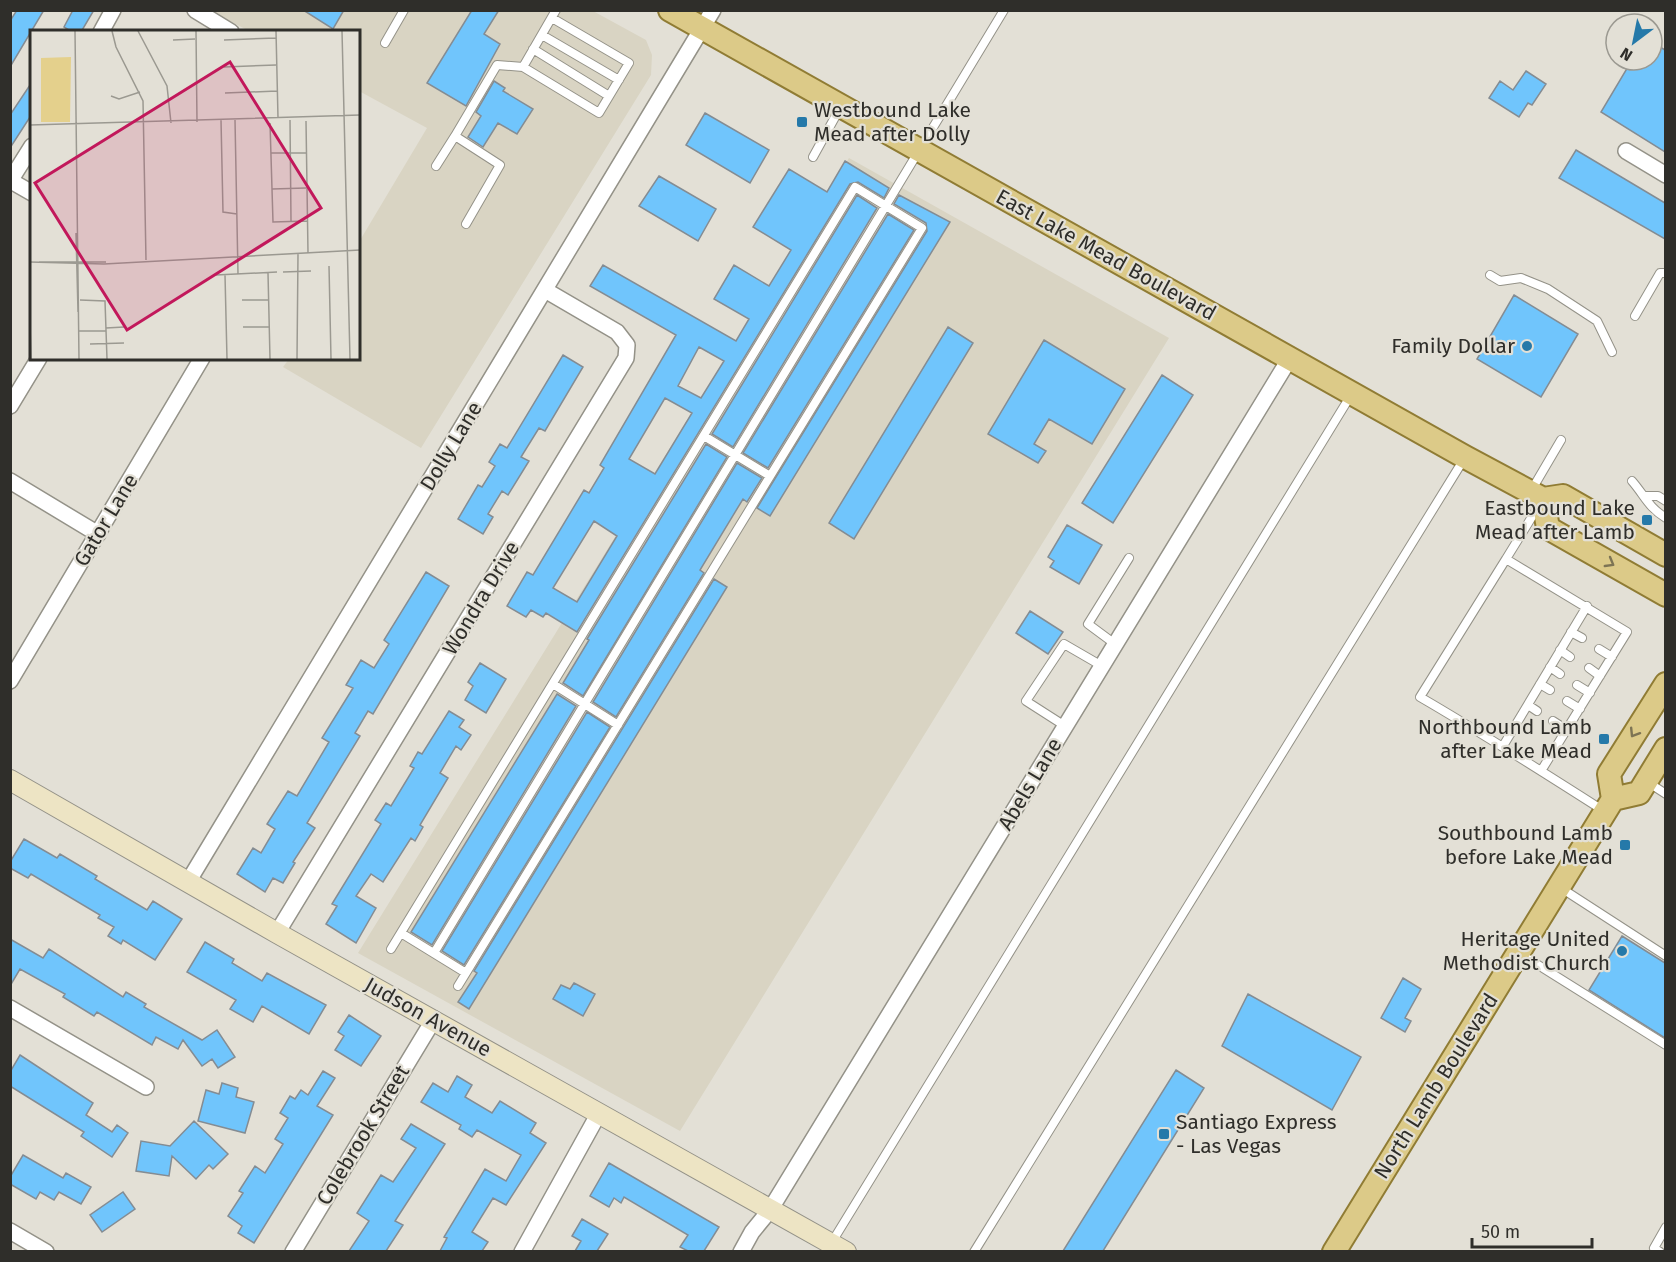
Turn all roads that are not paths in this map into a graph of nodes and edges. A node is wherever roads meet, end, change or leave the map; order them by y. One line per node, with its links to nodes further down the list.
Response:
1 (113, 10): 8 (street)
2 (195, 10): 9 (street)
3 (404, 10): 11 (lane)
4 (670, 10): 7 (main road, East Lake Mead Boulevard)
5 (1004, 10): 20 (lane)
6 (554, 14): 10 (lane); 14 (lane)
7 (708, 20): 16 (main road, East Lake Mead Boulevard); 30 (street, Dolly Lane)
8 (102, 30)
9 (228, 30)
10 (542, 35): 12 (lane); 14 (lane)
11 (384, 43)
12 (533, 49): 13 (lane); 15 (lane)
13 (522, 67): 15 (lane); 17 (lane)
14 (619, 80): 15 (lane)
15 (609, 96)
16 (841, 106): 20 (main road, East Lake Mead Boulevard); 21 (lane)
17 (455, 136): 22 (lane); 27 (lane)
18 (30, 149): 24 (street)
19 (1626, 151): 23 (street)
20 (921, 152): 26 (lane); 33 (main road, East Lake Mead Boulevard)
21 (813, 157)
22 (436, 166)
23 (1665, 175)
24 (11, 181): 25 (street)
25 (30, 192)
26 (888, 207): 38 (lane); 40 (lane); 42 (lane)
27 (466, 224)
28 (1665, 273): 31 (lane)
29 (1490, 275): 32 (lane)
30 (545, 290): 90 (street, Dolly Lane); 92 (street, Wondra Drive)
31 (1635, 316)
32 (1612, 351)
33 (1290, 358): 36 (main road, East Lake Mead Boulevard); 57 (street, Abels Lane)
34 (38, 360): 37 (street)
35 (201, 360): 49 (street, Gator Lane)
36 (1352, 394): 41 (main road, East Lake Mead Boulevard); 108 (lane)
37 (10, 406)
38 (704, 436): 40 (lane); 68 (lane)
39 (1561, 440): 45 (lane)
40 (736, 456): 42 (lane); 75 (lane)
41 (1465, 457): 45 (main road, East Lake Mead Boulevard); 113 (lane)
42 (770, 476): 80 (lane)
43 (10, 481): 49 (street)
44 (1632, 481): 46 (lane)
45 (1536, 496): 50 (main road, East Lake Mead Boulevard); 52 (lane); 53 (main road, one-way to 53)
46 (1645, 496): 47 (lane); 48 (lane)
47 (1665, 501)
48 (1665, 518)
49 (98, 534): 67 (street, Gator Lane)
50 (1665, 555)
51 (1129, 558): 57 (lane)
52 (1506, 559): 54 (lane); 83 (lane)
53 (1665, 595)
54 (1587, 606): 55 (lane); 61 (lane)
55 (1571, 632): 56 (lane); 59 (lane)
56 (1582, 638)
57 (1115, 644): 62 (street, Abels Lane)
58 (1599, 649): 61 (lane)
59 (1560, 650): 60 (lane); 63 (lane)
60 (1570, 657)
61 (1612, 657): 66 (lane)
62 (1102, 666): 81 (street, Abels Lane); 81 (lane)
63 (1550, 667): 65 (lane); 69 (lane)
64 (1589, 668): 66 (lane)
65 (1560, 674)
66 (1600, 676): 73 (lane)
67 (10, 681)
68 (553, 684): 75 (lane); 93 (lane)
69 (1540, 684): 72 (lane); 76 (lane)
70 (1665, 684): 89 (main road, one-way to 89)
71 (1577, 685): 73 (lane)
72 (1550, 690)
73 (1590, 693): 77 (lane)
74 (1567, 701): 77 (lane)
75 (585, 705): 80 (lane); 96 (lane)
76 (1528, 705): 78 (lane); 83 (lane)
77 (1580, 709): 82 (lane)
78 (1537, 711)
79 (1553, 721): 82 (lane)
80 (618, 725): 98 (lane)
81 (1065, 726): 105 (street, Abels Lane)
82 (1567, 729): 85 (lane)
83 (1503, 746): 85 (lane)
84 (1665, 749): 87 (main road)
85 (1541, 771): 89 (lane)
86 (10, 780): 90 (street, Judson Avenue)
87 (1646, 781): 88 (lane); 89 (main road)
88 (1665, 794)
89 (1609, 805): 91 (main road, North Lamb Boulevard)
90 (188, 882): 92 (street, Judson Avenue)
91 (1557, 886): 95 (main road, North Lamb Boulevard); 97 (lane)
92 (277, 933): 101 (street, Judson Avenue)
93 (401, 933): 94 (lane); 96 (lane)
94 (391, 949)
95 (1518, 952): 102 (lane); 114 (main road, North Lamb Boulevard)
96 (434, 953): 98 (lane)
97 (1665, 956)
98 (466, 973): 99 (lane)
99 (458, 986)
100 (10, 1008): 103 (street)
101 (434, 1019): 104 (street, Judson Avenue); 110 (street, Colebrook Street)
102 (1665, 1045)
103 (146, 1087)
104 (599, 1113): 105 (street, Judson Avenue); 111 (street)
105 (770, 1210): 108 (street, Judson Avenue); 112 (street, Abels Lane)
106 (1665, 1227): 115 (lane)
107 (10, 1231): 109 (street)
108 (838, 1247)
109 (46, 1251)
110 (293, 1251)
111 (522, 1251)
112 (741, 1251)
113 (974, 1251)
114 (1334, 1251)
115 (1660, 1251)

